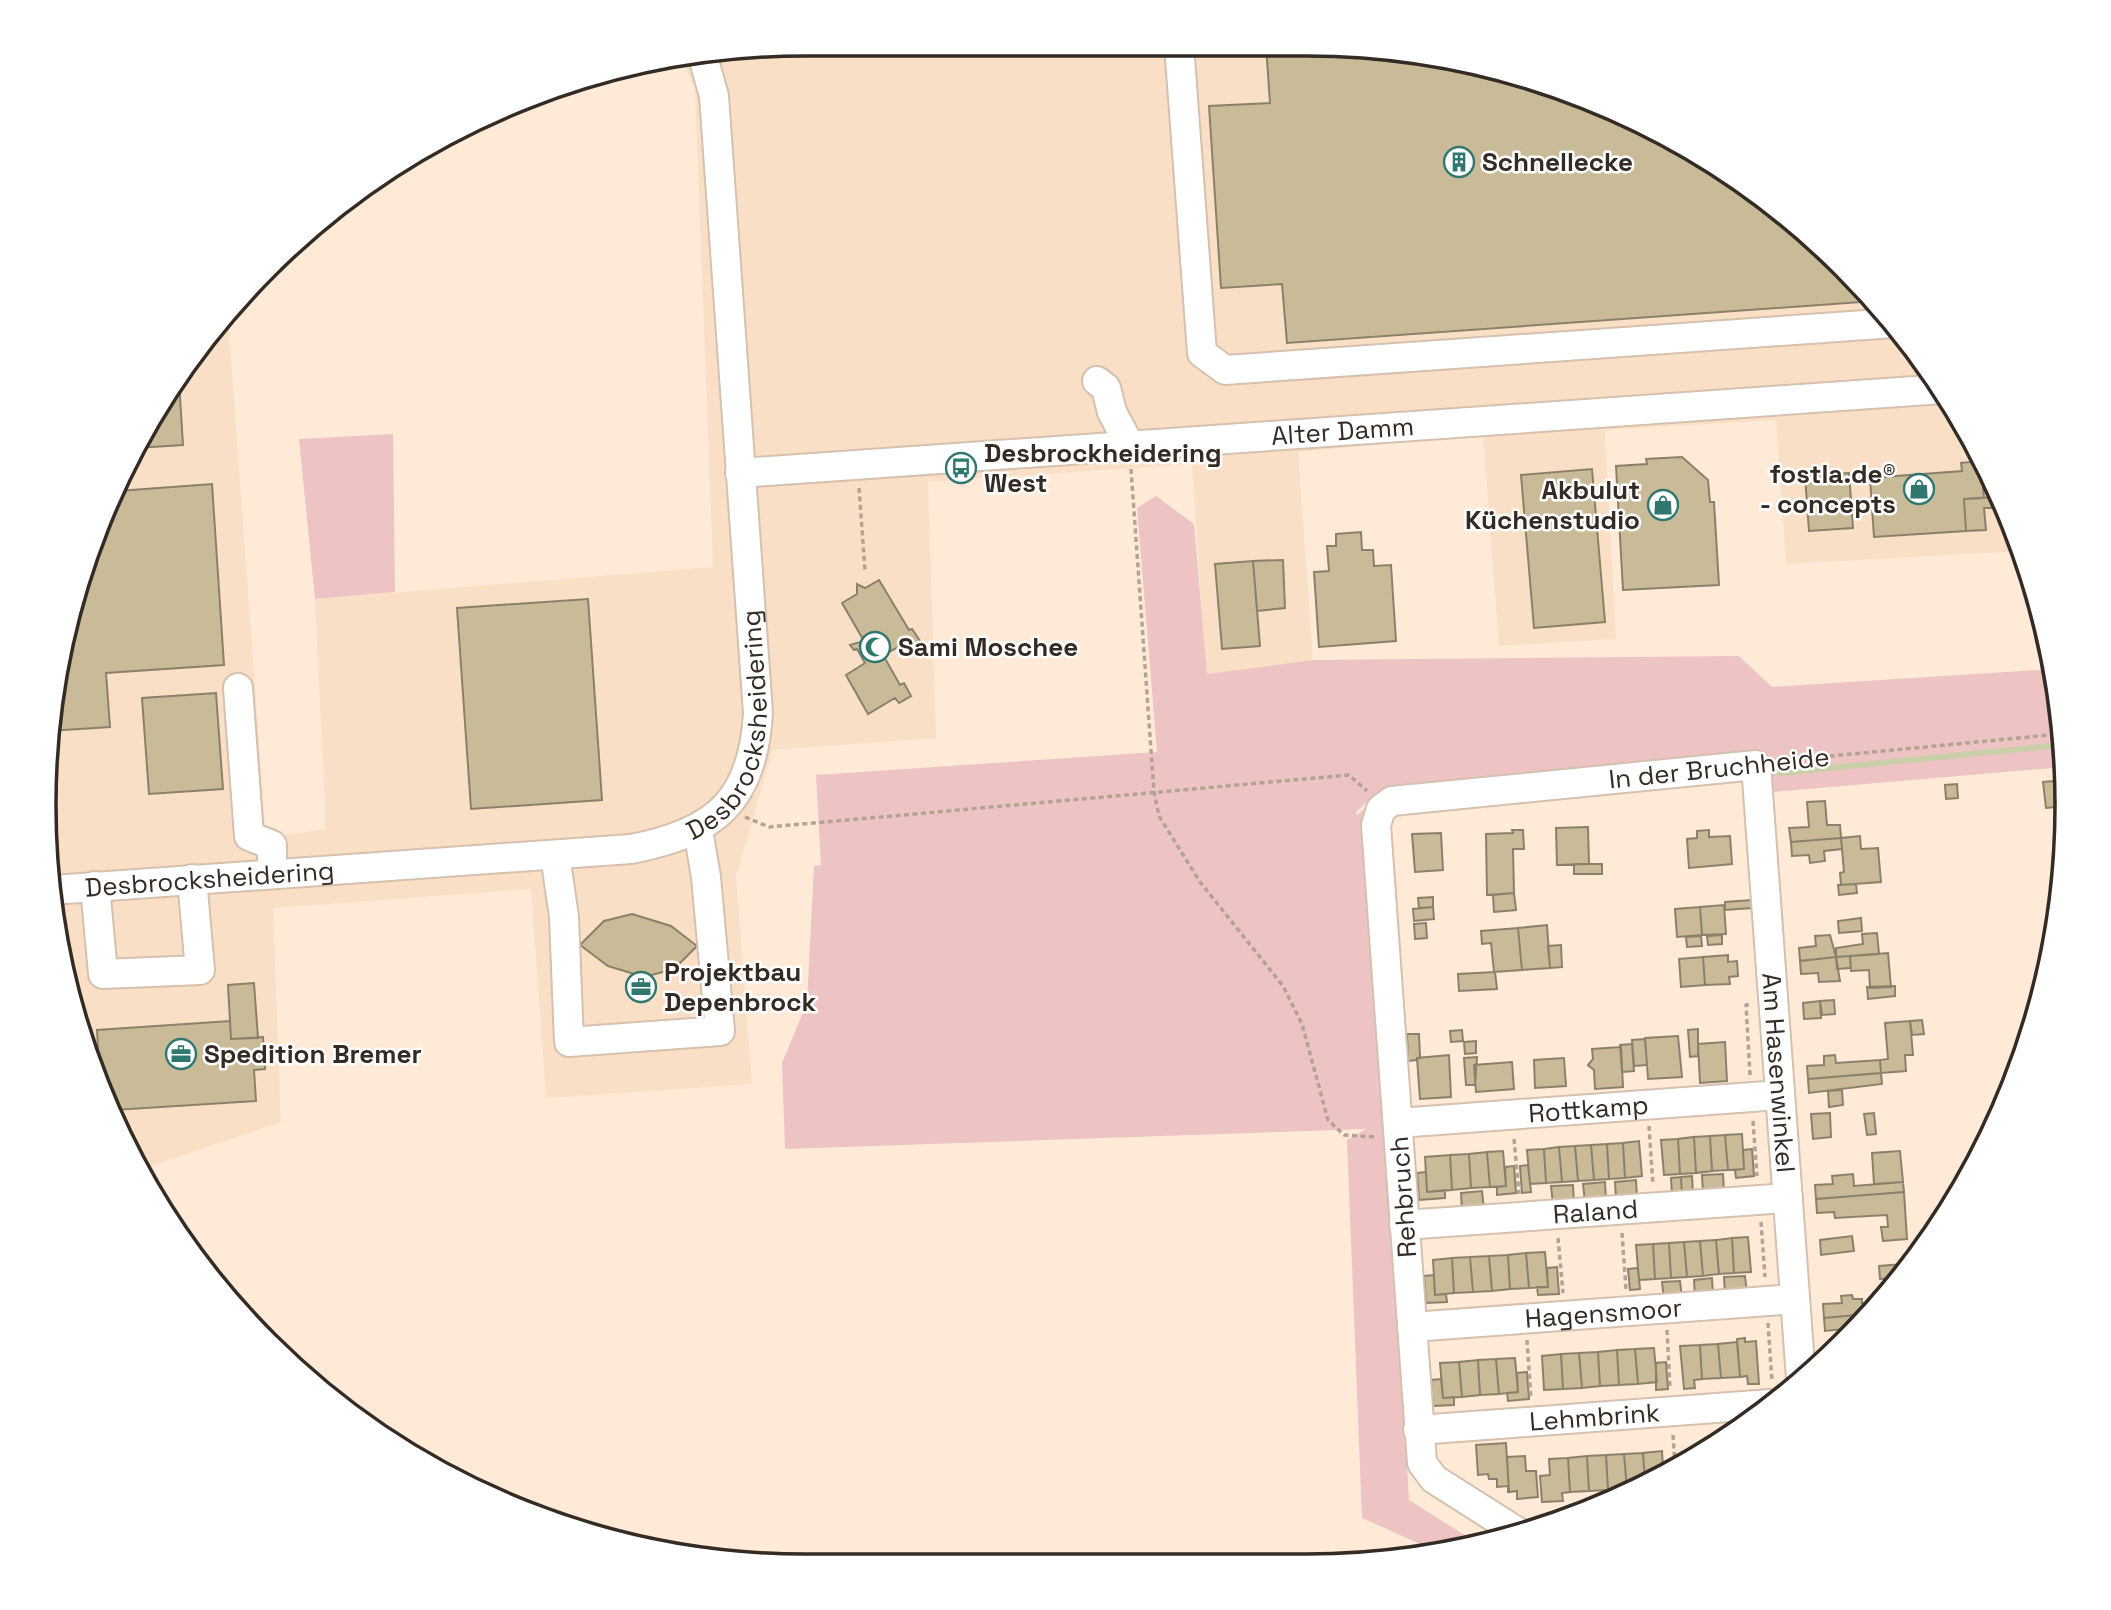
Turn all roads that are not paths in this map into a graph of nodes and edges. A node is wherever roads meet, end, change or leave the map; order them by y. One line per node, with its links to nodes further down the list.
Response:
1 (1180, 56): 3 (street)
2 (705, 62): 7 (street, Desbrocksheidering)
3 (1880, 324)
4 (1097, 381): 6 (street)
5 (1930, 390): 6 (street, Alter Damm)
6 (1130, 446): 7 (street, Alter Damm)
7 (740, 473): 11 (street, Desbrocksheidering)
8 (238, 688): 13 (street)
9 (1756, 765): 10 (street, In der Bruchheide); 17 (street, Am Hasenwinkel)
10 (1381, 810): 18 (street, Rehbruch)
11 (698, 830): 12 (street, Desbrocksheidering); 12 (street)
12 (555, 855): 13 (street, Desbrocksheidering)
13 (272, 873): 14 (street, Desbrocksheidering)
14 (192, 879): 15 (street, Desbrocksheidering); 15 (street)
15 (95, 886): 16 (street, Desbrocksheidering)
16 (61, 889)
17 (1780, 1095): 18 (street, Rottkamp); 19 (street, Am Hasenwinkel)
18 (1398, 1131): 20 (street, Rehbruch)
19 (1788, 1198): 20 (street, Raland); 21 (street, Am Hasenwinkel)
20 (1404, 1225): 22 (street, Rehbruch)
21 (1795, 1299): 22 (street, Hagensmoor); 23 (street, Am Hasenwinkel)
22 (1412, 1327): 25 (street, Rehbruch)
23 (1800, 1368)
24 (1753, 1405): 25 (street, Lehmbrink)
25 (1418, 1430): 26 (street, Rehbruch)
26 (1508, 1526)

